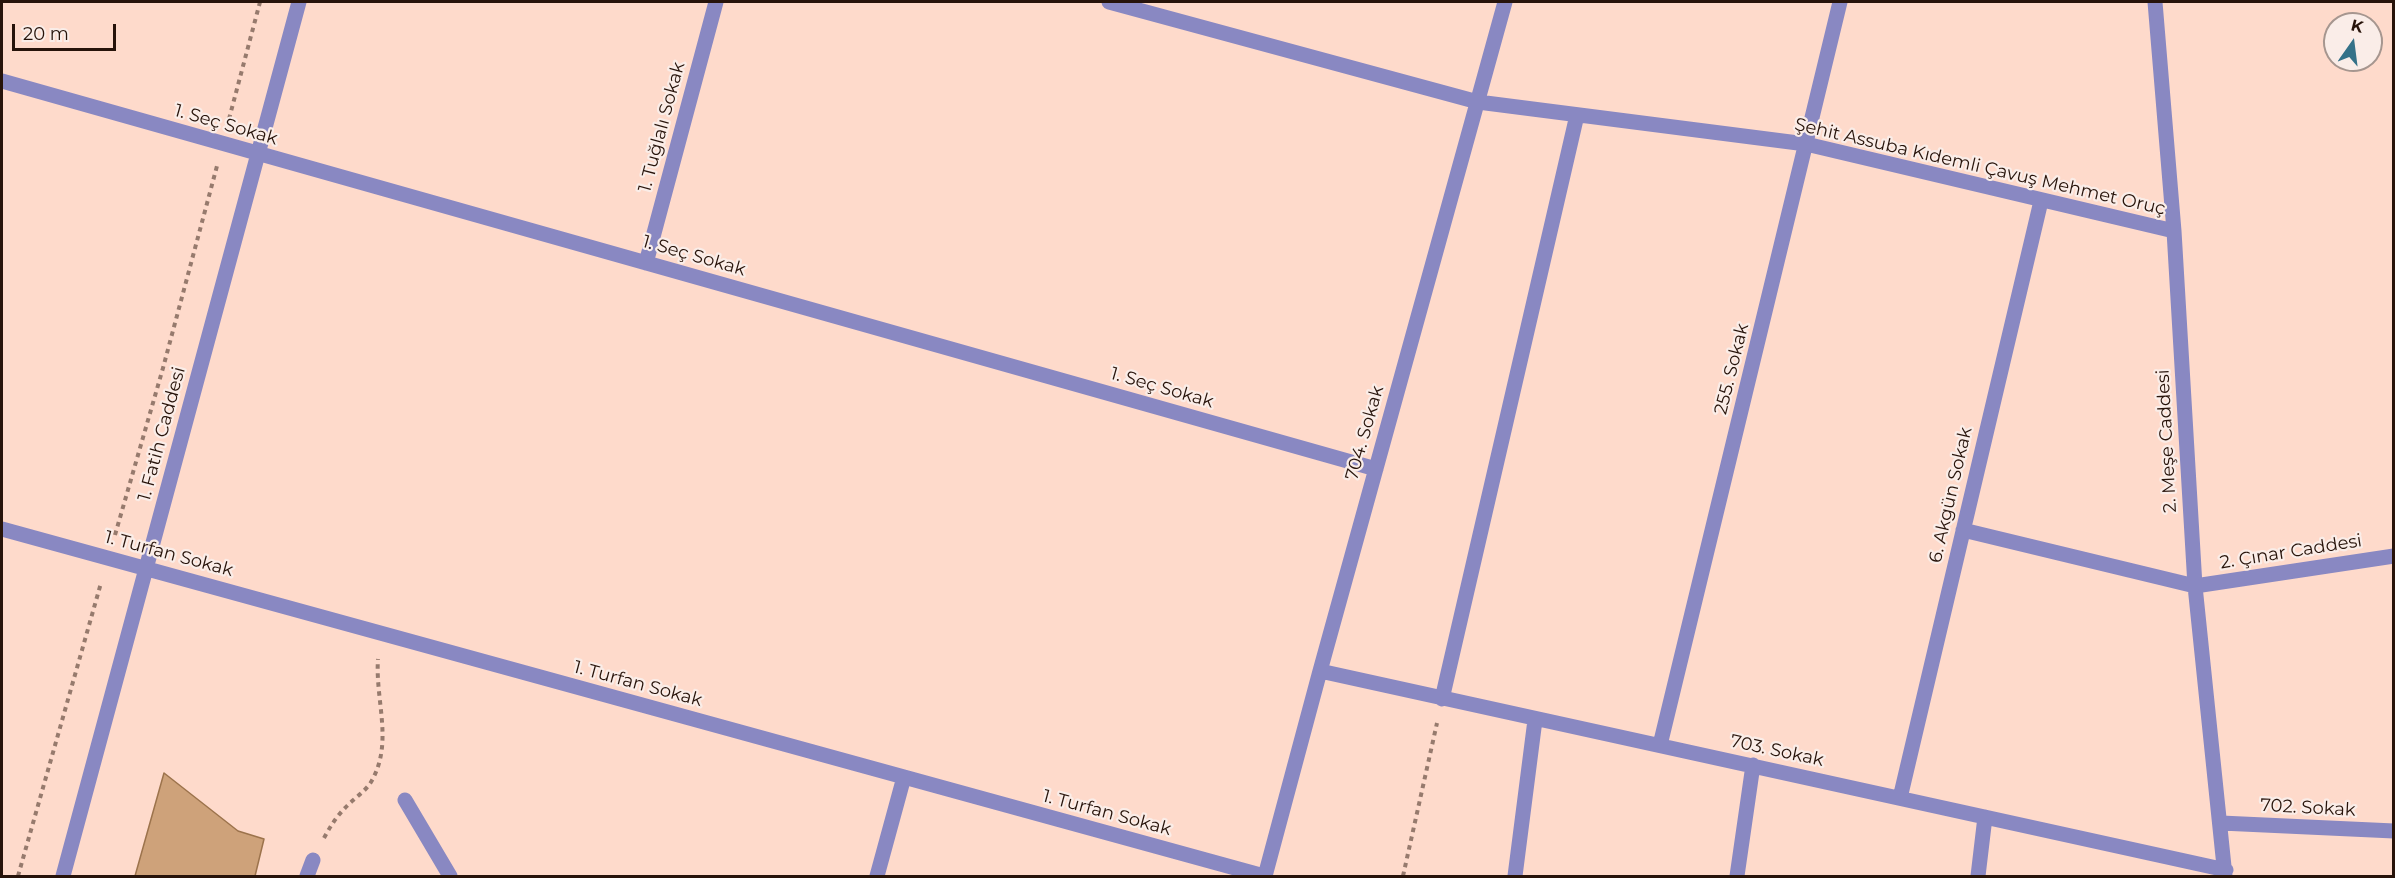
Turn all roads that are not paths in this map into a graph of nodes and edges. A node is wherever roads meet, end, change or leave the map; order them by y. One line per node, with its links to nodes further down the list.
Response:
1 (299, 2): 12 (street, 1. Fatih Caddesi)
2 (716, 2): 15 (street, 1. Tuğlalı Sokak)
3 (1108, 2): 7 (street, Şehit Assuba Kıdemli Çavuş Mehmet Oruç)
4 (1506, 2): 9 (street, 704. Sokak)
5 (1840, 2): 11 (street, 255. Sokak)
6 (2155, 2): 14 (street, 2. Meşe Caddesi)
7 (1128, 4): 9 (street, Şehit Assuba Kıdemli Çavuş Mehmet Oruç)
8 (2, 81): 12 (street, 1. Seç Sokak)
9 (1478, 102): 10 (street, Şehit Assuba Kıdemli Çavuş Mehmet Oruç); 16 (street, 704. Sokak)
10 (1577, 115): 11 (street, Şehit Assuba Kıdemli Çavuş Mehmet Oruç); 23 (street)
11 (1806, 144): 13 (street, Şehit Assuba Kıdemli Çavuş Mehmet Oruç); 25 (street, 255. Sokak)
12 (258, 154): 15 (street, 1. Seç Sokak); 20 (street, 1. Fatih Caddesi)
13 (2041, 201): 14 (street, Şehit Assuba Kıdemli Çavuş Mehmet Oruç); 18 (street, 6. Akgün Sokak)
14 (2174, 231): 21 (street, 2. Meşe Caddesi)
15 (646, 263): 16 (street, 1. Seç Sokak)
16 (1376, 469): 22 (street, 704. Sokak)
17 (2, 529): 20 (street, 1. Turfan Sokak)
18 (1963, 530): 21 (street); 28 (street, 6. Akgün Sokak)
19 (2394, 556): 21 (street, 2. Çınar Caddesi)
20 (146, 567): 27 (street, 1. Turfan Sokak); 35 (street, 1. Fatih Caddesi)
21 (2195, 586): 31 (street, 2. Meşe Caddesi)
22 (1320, 670): 23 (street, 703. Sokak); 39 (street, 704. Sokak)
23 (1442, 699): 24 (street, 703. Sokak)
24 (1535, 720): 25 (street, 703. Sokak); 40 (street)
25 (1660, 745): 26 (street, 703. Sokak)
26 (1753, 765): 28 (street, 703. Sokak); 41 (street)
27 (904, 777): 38 (street); 39 (street, 1. Turfan Sokak)
28 (1900, 798): 30 (street, 703. Sokak)
29 (405, 800): 37 (street)
30 (1985, 817): 34 (street, 703. Sokak); 42 (street)
31 (2221, 823): 32 (street, 702. Sokak); 34 (street, 2. Meşe Caddesi)
32 (2394, 831)
33 (313, 861): 36 (street)
34 (2226, 873)
35 (63, 876)
36 (307, 876)
37 (450, 876)
38 (877, 876)
39 (1265, 876)
40 (1515, 876)
41 (1737, 876)
42 (1978, 876)

